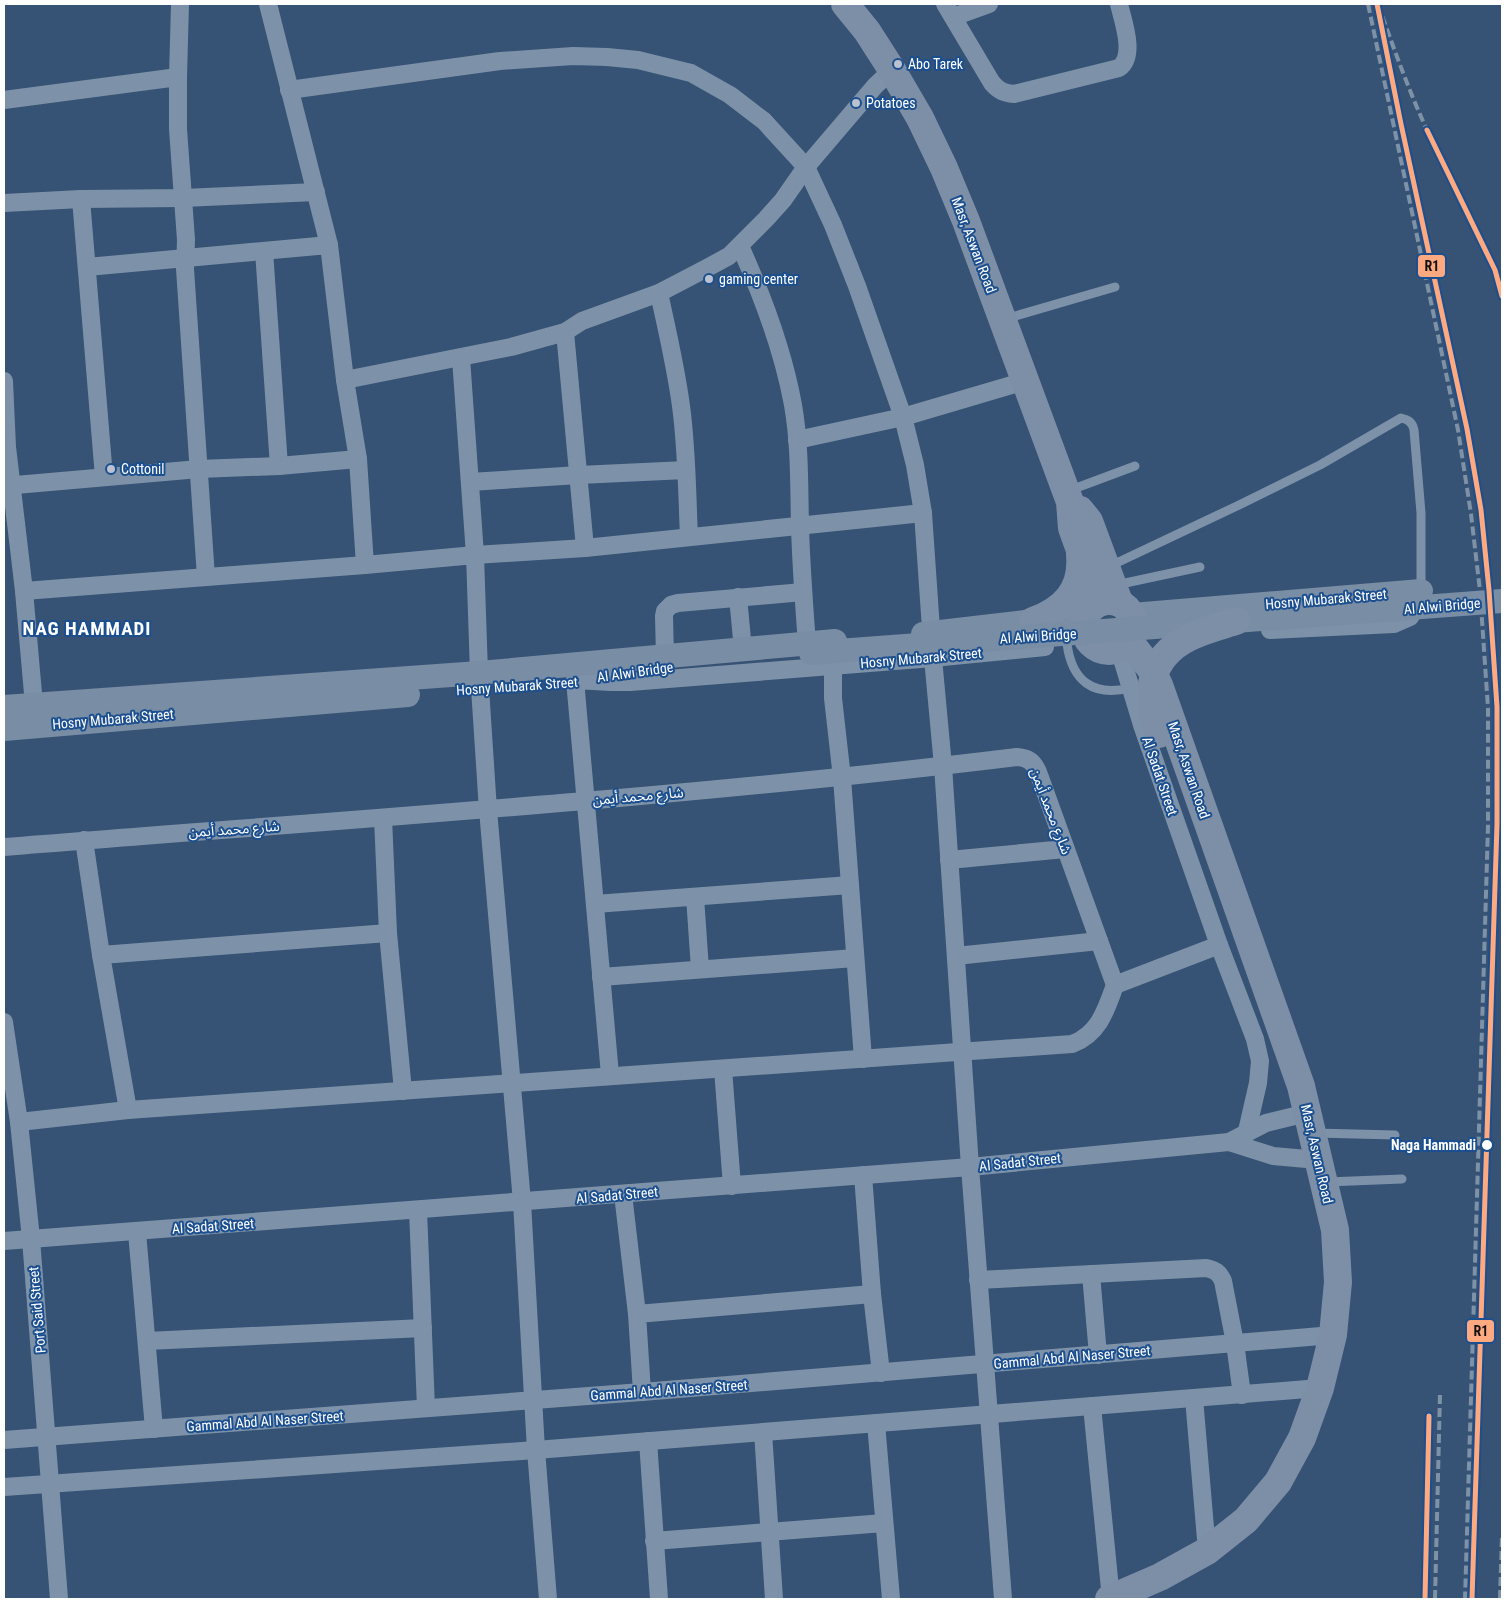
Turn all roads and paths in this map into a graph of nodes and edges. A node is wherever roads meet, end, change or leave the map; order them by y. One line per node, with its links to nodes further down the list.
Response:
1 (180, 4): 8 (street)
2 (268, 4): 9 (street)
3 (845, 4): 7 (main road, Masr, Aswan Road)
4 (989, 4): 6 (street)
5 (1119, 4): 6 (street)
6 (949, 10)
7 (892, 70): 11 (street); 23 (main road, Masr, Aswan Road)
8 (178, 76): 10 (street); 14 (street)
9 (289, 90): 11 (street); 12 (street)
10 (4, 100)
11 (806, 167): 17 (street); 29 (street)
12 (316, 192): 14 (street); 16 (street)
13 (81, 198): 14 (street); 15 (street); 20 (street)
14 (183, 198): 19 (street)
15 (4, 203)
16 (329, 245): 18 (street); 26 (street)
17 (740, 246): 22 (street); 30 (street)
18 (264, 251): 19 (street); 32 (street)
19 (185, 257): 20 (street); 34 (street)
20 (87, 267): 37 (street)
21 (1115, 287): 23 (lane)
22 (659, 293): 24 (street); 35 (street)
23 (1003, 320): 28 (main road, Masr, Aswan Road)
24 (565, 332): 25 (street); 36 (street)
25 (461, 358): 26 (street); 38 (street)
26 (345, 380): 31 (street)
27 (4, 381): 39 (street)
28 (1024, 381): 29 (street); 40 (main road, Masr, Aswan Road)
29 (903, 417): 30 (street); 41 (street)
30 (796, 440): 42 (street)
31 (358, 459): 32 (street); 47 (street)
32 (279, 466): 34 (street)
33 (1135, 466): 40 (lane)
34 (199, 469): 37 (street); 49 (street)
35 (686, 470): 36 (street); 43 (street)
36 (578, 475): 38 (street); 44 (street)
37 (104, 477): 39 (street)
38 (470, 482): 46 (street)
39 (8, 486): 50 (street)
40 (1068, 497): 45 (main road, Masr, Aswan Road); 55 (main road, Masr, Aswan Road)
41 (923, 513): 42 (street); 58 (street)
42 (800, 526): 43 (street); 52 (street)
43 (689, 537): 44 (street)
44 (585, 548): 46 (street)
45 (1080, 549): 55 (main road, Masr, Aswan Road); 56 (main road)
46 (475, 555): 47 (street); 65 (street)
47 (365, 565): 49 (street)
48 (1200, 567): 55 (lane)
49 (206, 577): 50 (street)
50 (24, 591): 67 (street)
51 (1421, 591): 55 (main road, Hosny Mubarak Street); 55 (lane)
52 (803, 592): 53 (street); 59 (street)
53 (738, 597): 60 (street); 61 (street)
54 (1502, 601): 57 (main road, Al Alwi Bridge, bridge)
55 (1106, 613): 56 (main road, Hosny Mubarak Street); 62 (street, Hosny Mubarak Street); 66 (street, Al Sadat Street); 66 (lane); 97 (main road, Masr, Aswan Road)
56 (1033, 621): 58 (main road, Hosny Mubarak Street)
57 (1236, 621): 59 (main road, Al Alwi Bridge, bridge); 97 (main road, bridge)
58 (932, 633): 59 (main road, Hosny Mubarak Street); 62 (street)
59 (809, 648): 60 (main road, Hosny Mubarak Street); 64 (main road, Al Alwi Bridge)
60 (743, 650): 61 (main road, Hosny Mubarak Street)
61 (665, 658): 65 (main road, Hosny Mubarak Street)
62 (933, 658): 63 (street, Hosny Mubarak Street); 70 (street)
63 (833, 666): 64 (street, Hosny Mubarak Street); 71 (street)
64 (575, 680): 65 (main road, Hosny Mubarak Street); 72 (street)
65 (480, 681): 67 (main road, Hosny Mubarak Street); 69 (main road, Hosny Mubarak Street); 73 (street)
66 (1130, 688): 84 (street, Al Sadat Street)
67 (34, 705): 68 (main road, Hosny Mubarak Street)
68 (4, 707)
69 (4, 729)
70 (943, 766): 71 (street, شارع محمد أيمن); 77 (street, شارع محمد أيمن); 78 (street)
71 (842, 778): 72 (street, شارع محمد أيمن); 79 (street)
72 (586, 801): 73 (street, شارع محمد أيمن); 81 (street)
73 (488, 810): 74 (street, شارع محمد أيمن); 96 (street)
74 (383, 818): 75 (street, شارع محمد أيمن); 82 (street)
75 (84, 840): 76 (street, شارع محمد أيمن); 85 (street)
76 (4, 847)
77 (1065, 849): 78 (street); 83 (street, شارع محمد أيمن)
78 (949, 860): 86 (street)
79 (850, 885): 80 (street); 87 (street)
80 (695, 898): 81 (street); 88 (street)
81 (595, 904): 89 (street)
82 (388, 933): 85 (street); 98 (street)
83 (1099, 941): 86 (street); 90 (street, شارع محمد أيمن)
84 (1219, 945): 90 (street); 102 (street, Al Sadat Street)
85 (101, 955): 99 (street)
86 (956, 956): 92 (street)
87 (855, 958): 88 (street); 93 (street)
88 (700, 969): 89 (street)
89 (601, 977): 95 (street)
90 (1115, 984): 92 (street)
91 (4, 1022): 100 (street, Port Said Street)
92 (962, 1051): 93 (street); 105 (street)
93 (863, 1059): 94 (street)
94 (723, 1069): 95 (street); 109 (street)
95 (610, 1076): 96 (street)
96 (511, 1082): 98 (street); 111 (street)
97 (1301, 1086): 101 (main road, Masr, Aswan Road)
98 (404, 1091): 99 (street)
99 (128, 1110): 100 (street)
100 (19, 1122): 114 (street, Port Said Street)
101 (1309, 1123): 102 (street, Al Sadat Street); 103 (lane); 106 (main road, Masr, Aswan Road)
102 (1247, 1131): 104 (street, Al Sadat Street)
103 (1395, 1135)
104 (1229, 1142): 105 (street, Al Sadat Street); 106 (street, Al Sadat Street)
105 (970, 1167): 107 (street, Al Sadat Street); 117 (street)
106 (1322, 1171): 108 (lane); 121 (main road, Masr, Aswan Road)
107 (863, 1175): 109 (street, Al Sadat Street); 118 (street)
108 (1402, 1179)
109 (732, 1186): 110 (street, Al Sadat Street)
110 (623, 1194): 111 (street, Al Sadat Street); 119 (street)
111 (522, 1202): 112 (street, Al Sadat Street); 131 (street)
112 (418, 1210): 113 (street, Al Sadat Street); 120 (street)
113 (138, 1232): 114 (street, Al Sadat Street); 122 (street)
114 (31, 1239): 115 (street, Al Sadat Street); 138 (street, Port Said Street)
115 (4, 1241)
116 (1091, 1274): 117 (street); 123 (street); 124 (street)
117 (978, 1280): 125 (street)
118 (872, 1294): 119 (street); 126 (street)
119 (637, 1314): 128 (street)
120 (423, 1328): 122 (street); 133 (street)
121 (1333, 1336): 123 (street, Gammal Abd Al Naser Street); 127 (main road, Masr, Aswan Road)
122 (147, 1342): 136 (street)
123 (1235, 1343): 124 (street, Gammal Abd Al Naser Street); 129 (street)
124 (1098, 1355): 125 (street, Gammal Abd Al Naser Street)
125 (984, 1364): 126 (street, Gammal Abd Al Naser Street); 134 (street)
126 (881, 1373): 128 (street, Gammal Abd Al Naser Street)
127 (1320, 1388): 129 (street); 147 (main road, Masr, Aswan Road)
128 (642, 1392): 131 (street, Gammal Abd Al Naser Street)
129 (1242, 1395): 130 (street)
130 (1194, 1398): 132 (street); 147 (street)
131 (534, 1400): 133 (street, Gammal Abd Al Naser Street); 141 (street)
132 (1092, 1406): 134 (street); 154 (street)
133 (426, 1408): 136 (street, Gammal Abd Al Naser Street)
134 (988, 1414): 135 (street); 153 (street)
135 (876, 1423): 137 (street); 144 (street)
136 (154, 1429): 138 (street, Gammal Abd Al Naser Street)
137 (763, 1432): 140 (street); 145 (street)
138 (47, 1436): 139 (street, Gammal Abd Al Naser Street); 142 (street, Port Said Street)
139 (4, 1440)
140 (648, 1441): 141 (street); 146 (street)
141 (536, 1450): 142 (street); 149 (street)
142 (50, 1483): 143 (street); 148 (street, Port Said Street)
143 (4, 1487)
144 (884, 1523): 145 (street); 152 (street)
145 (770, 1532): 146 (street); 151 (street)
146 (654, 1541): 150 (street)
147 (1206, 1551): 154 (main road, Masr, Aswan Road)
148 (59, 1599)
149 (548, 1599)
150 (659, 1599)
151 (774, 1599)
152 (891, 1599)
153 (1002, 1599)
154 (1110, 1599)

